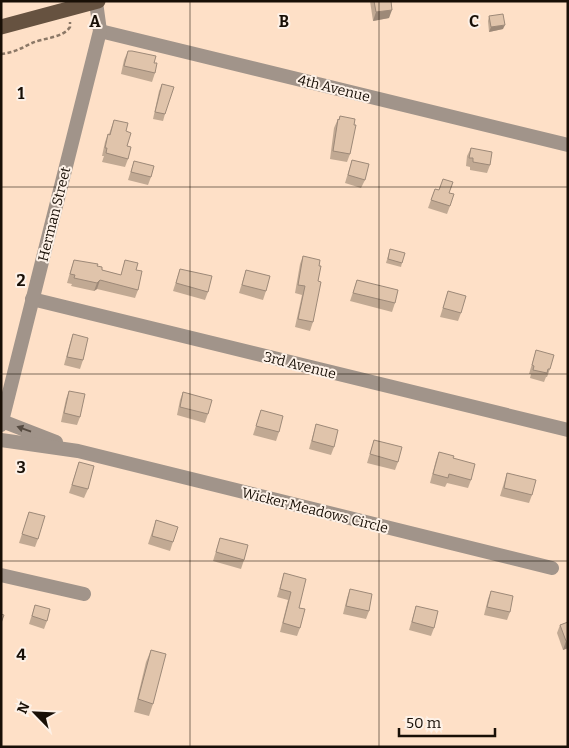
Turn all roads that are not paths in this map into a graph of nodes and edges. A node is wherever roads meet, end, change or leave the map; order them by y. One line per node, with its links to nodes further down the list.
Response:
1 (97, 2): 2 (main road); 3 (street, Herman Street)
2 (1, 27)
3 (100, 31): 4 (street, 4th Avenue); 5 (street, Herman Street)
4 (568, 145)
5 (32, 299): 6 (street, Herman Street); 7 (street, 3rd Avenue)
6 (2, 423): 9 (street, Wicker Meadows Circle, one-way to 6)
7 (568, 430)
8 (1, 440): 9 (street, Wicker Meadows Circle)
9 (78, 451): 10 (street, Wicker Meadows Circle)
10 (552, 568)
11 (1, 575): 12 (street)
12 (84, 594)

